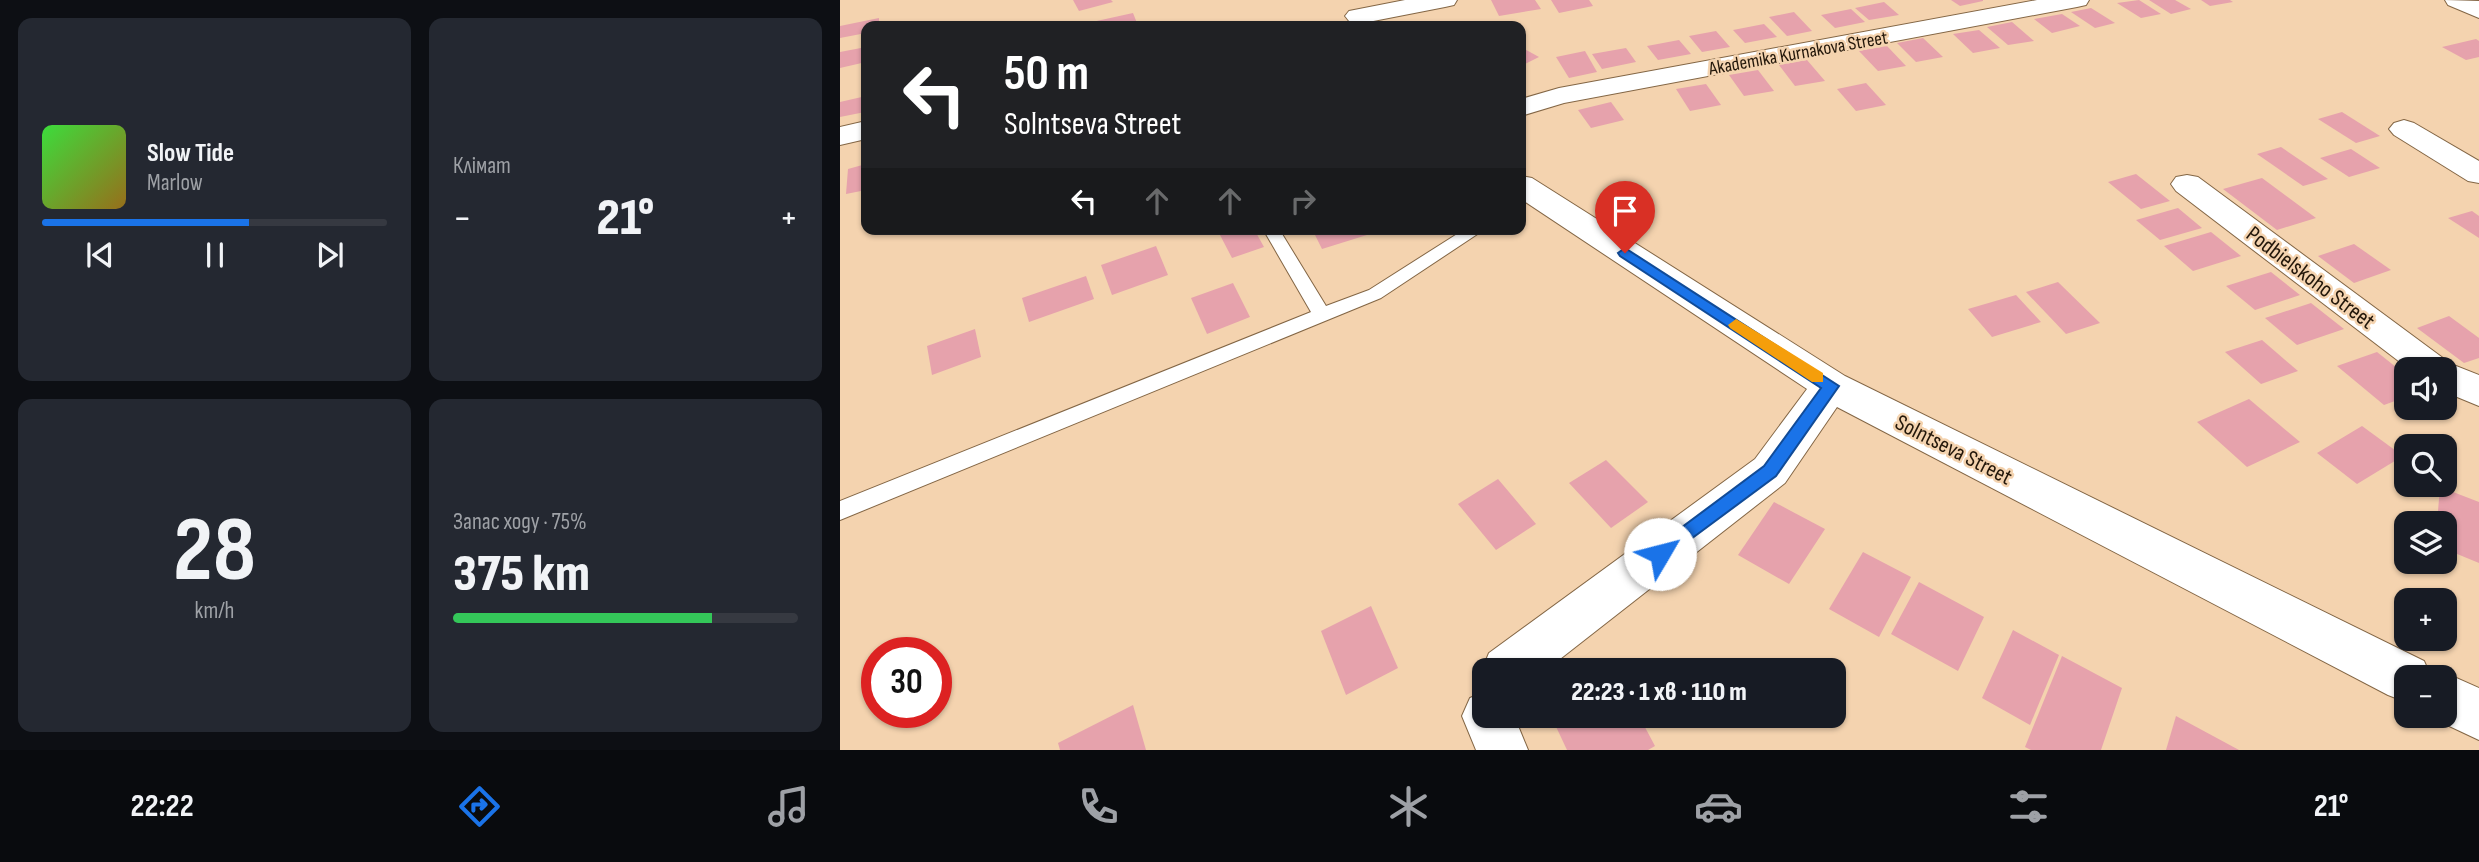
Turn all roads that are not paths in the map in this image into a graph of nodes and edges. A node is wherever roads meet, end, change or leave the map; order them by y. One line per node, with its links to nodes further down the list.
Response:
1 (1445, 0): 5 (street)
2 (2077, 0): 6 (street, Akademika Kurnakova Street)
3 (2457, 0): 4 (street)
4 (2479, 11)
5 (1357, 14)
6 (1526, 106)
7 (2404, 129): 10 (street)
8 (861, 131): 9 (street)
9 (840, 136)
10 (2479, 174)
11 (2187, 184): 16 (street, Podbielskoho Street)
12 (1526, 195): 18 (street, Solntseva Street)
13 (1275, 235): 15 (lane)
14 (1468, 235): 15 (lane)
15 (1322, 315): 20 (lane)
16 (2419, 357)
17 (2457, 381): 19 (street)
18 (1831, 386): 21 (street); 22 (street, Solntseva Street)
19 (2479, 391)
20 (840, 511)
21 (1523, 658)
22 (2394, 672)
23 (2457, 704): 24 (street)
24 (2479, 715)
25 (1493, 728): 26 (street)
26 (1502, 750)

